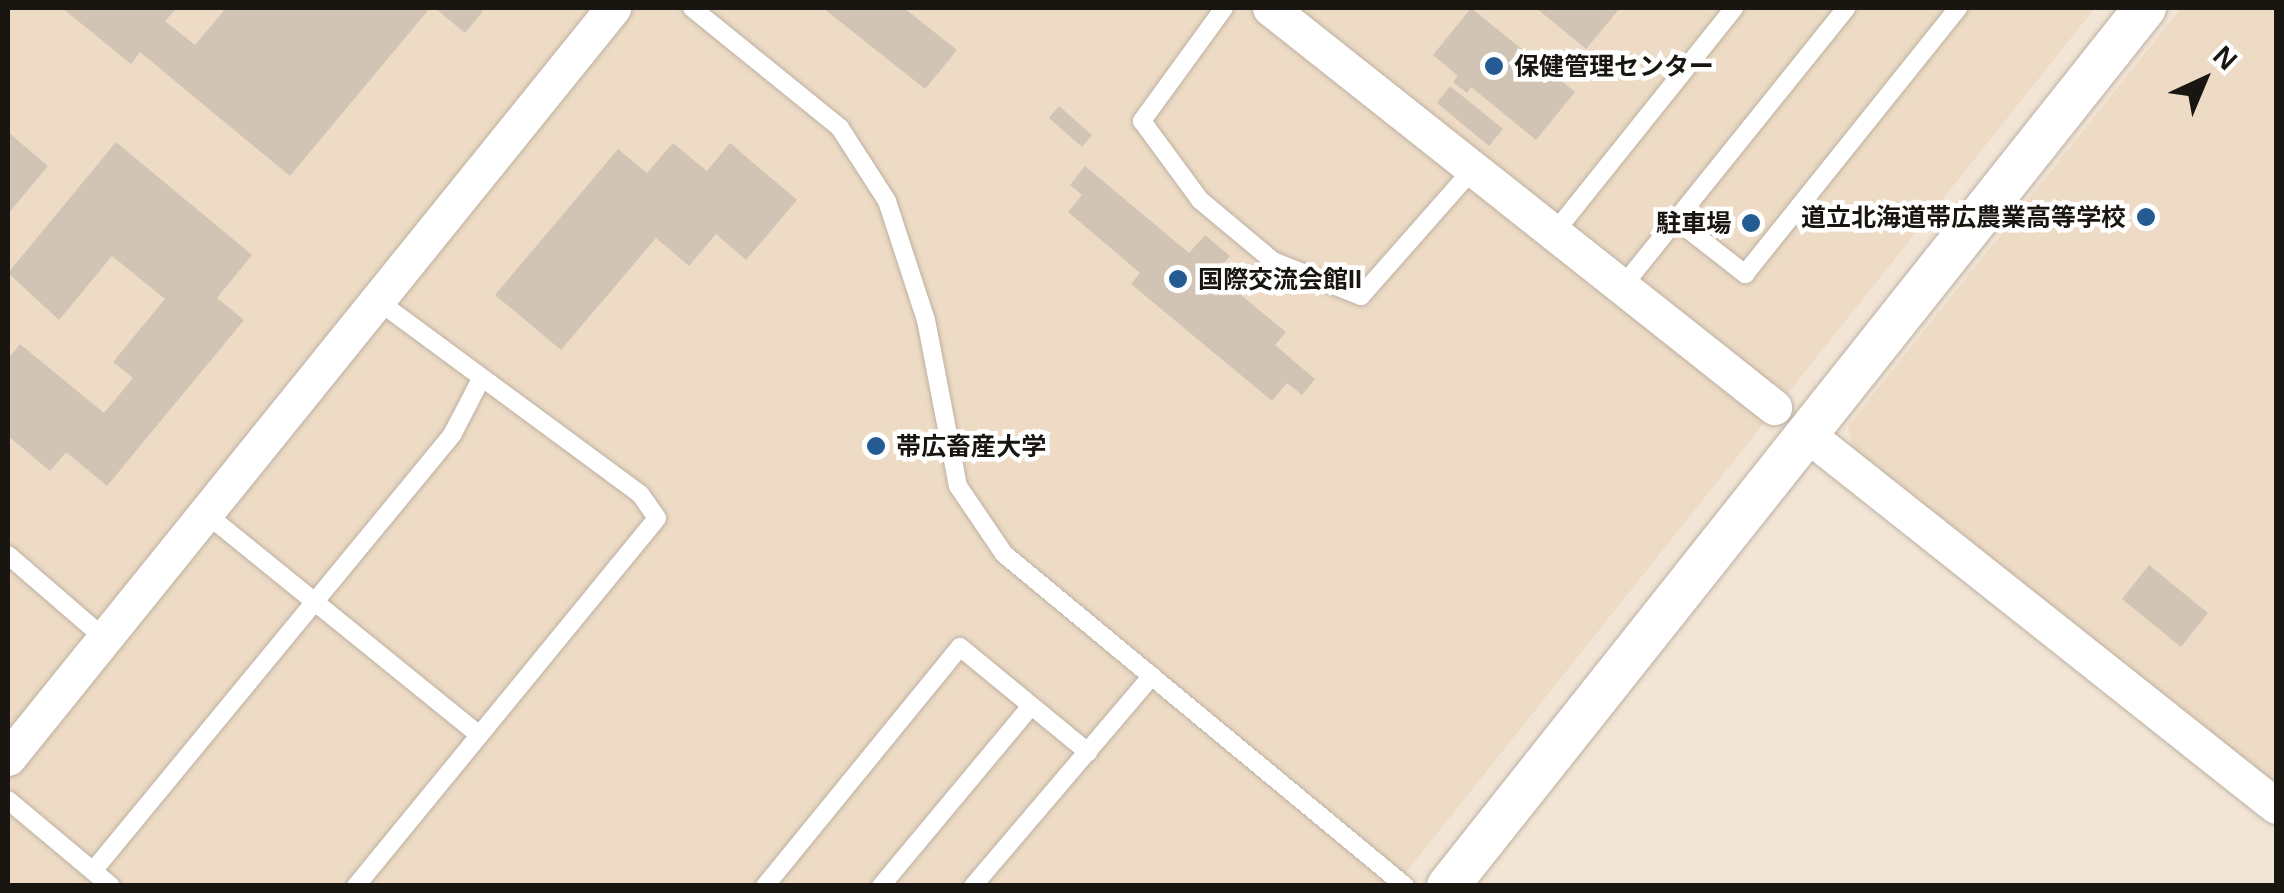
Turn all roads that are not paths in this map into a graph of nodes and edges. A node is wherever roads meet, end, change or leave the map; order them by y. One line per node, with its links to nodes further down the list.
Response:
1 (613, 8): 13 (street)
2 (692, 8): 21 (lane)
3 (1224, 8): 9 (lane)
4 (1270, 8): 9 (street)
5 (1734, 8): 11 (lane)
6 (1846, 8): 10 (lane)
7 (1958, 8): 10 (lane)
8 (2145, 8): 16 (street)
9 (1473, 169): 11 (street)
10 (1676, 220): 12 (lane)
11 (1554, 233): 12 (street)
12 (1622, 286): 15 (street)
13 (377, 300): 14 (lane); 17 (street)
14 (480, 379): 19 (lane); 23 (lane)
15 (1774, 407): 16 (lane)
16 (1808, 435): 27 (street); 35 (street)
17 (205, 513): 19 (lane); 20 (street)
18 (8, 556): 20 (lane)
19 (312, 604): 23 (lane); 28 (lane)
20 (104, 638): 25 (street)
21 (1152, 676): 24 (lane); 34 (lane)
22 (1031, 706): 24 (lane); 31 (lane); 32 (lane)
23 (479, 735): 30 (lane)
24 (1088, 752): 33 (lane)
25 (8, 758)
26 (8, 800): 28 (lane)
27 (2276, 806)
28 (93, 871): 29 (lane)
29 (111, 886)
30 (356, 886)
31 (766, 886)
32 (881, 886)
33 (973, 886)
34 (1405, 886)
35 (1448, 886)

